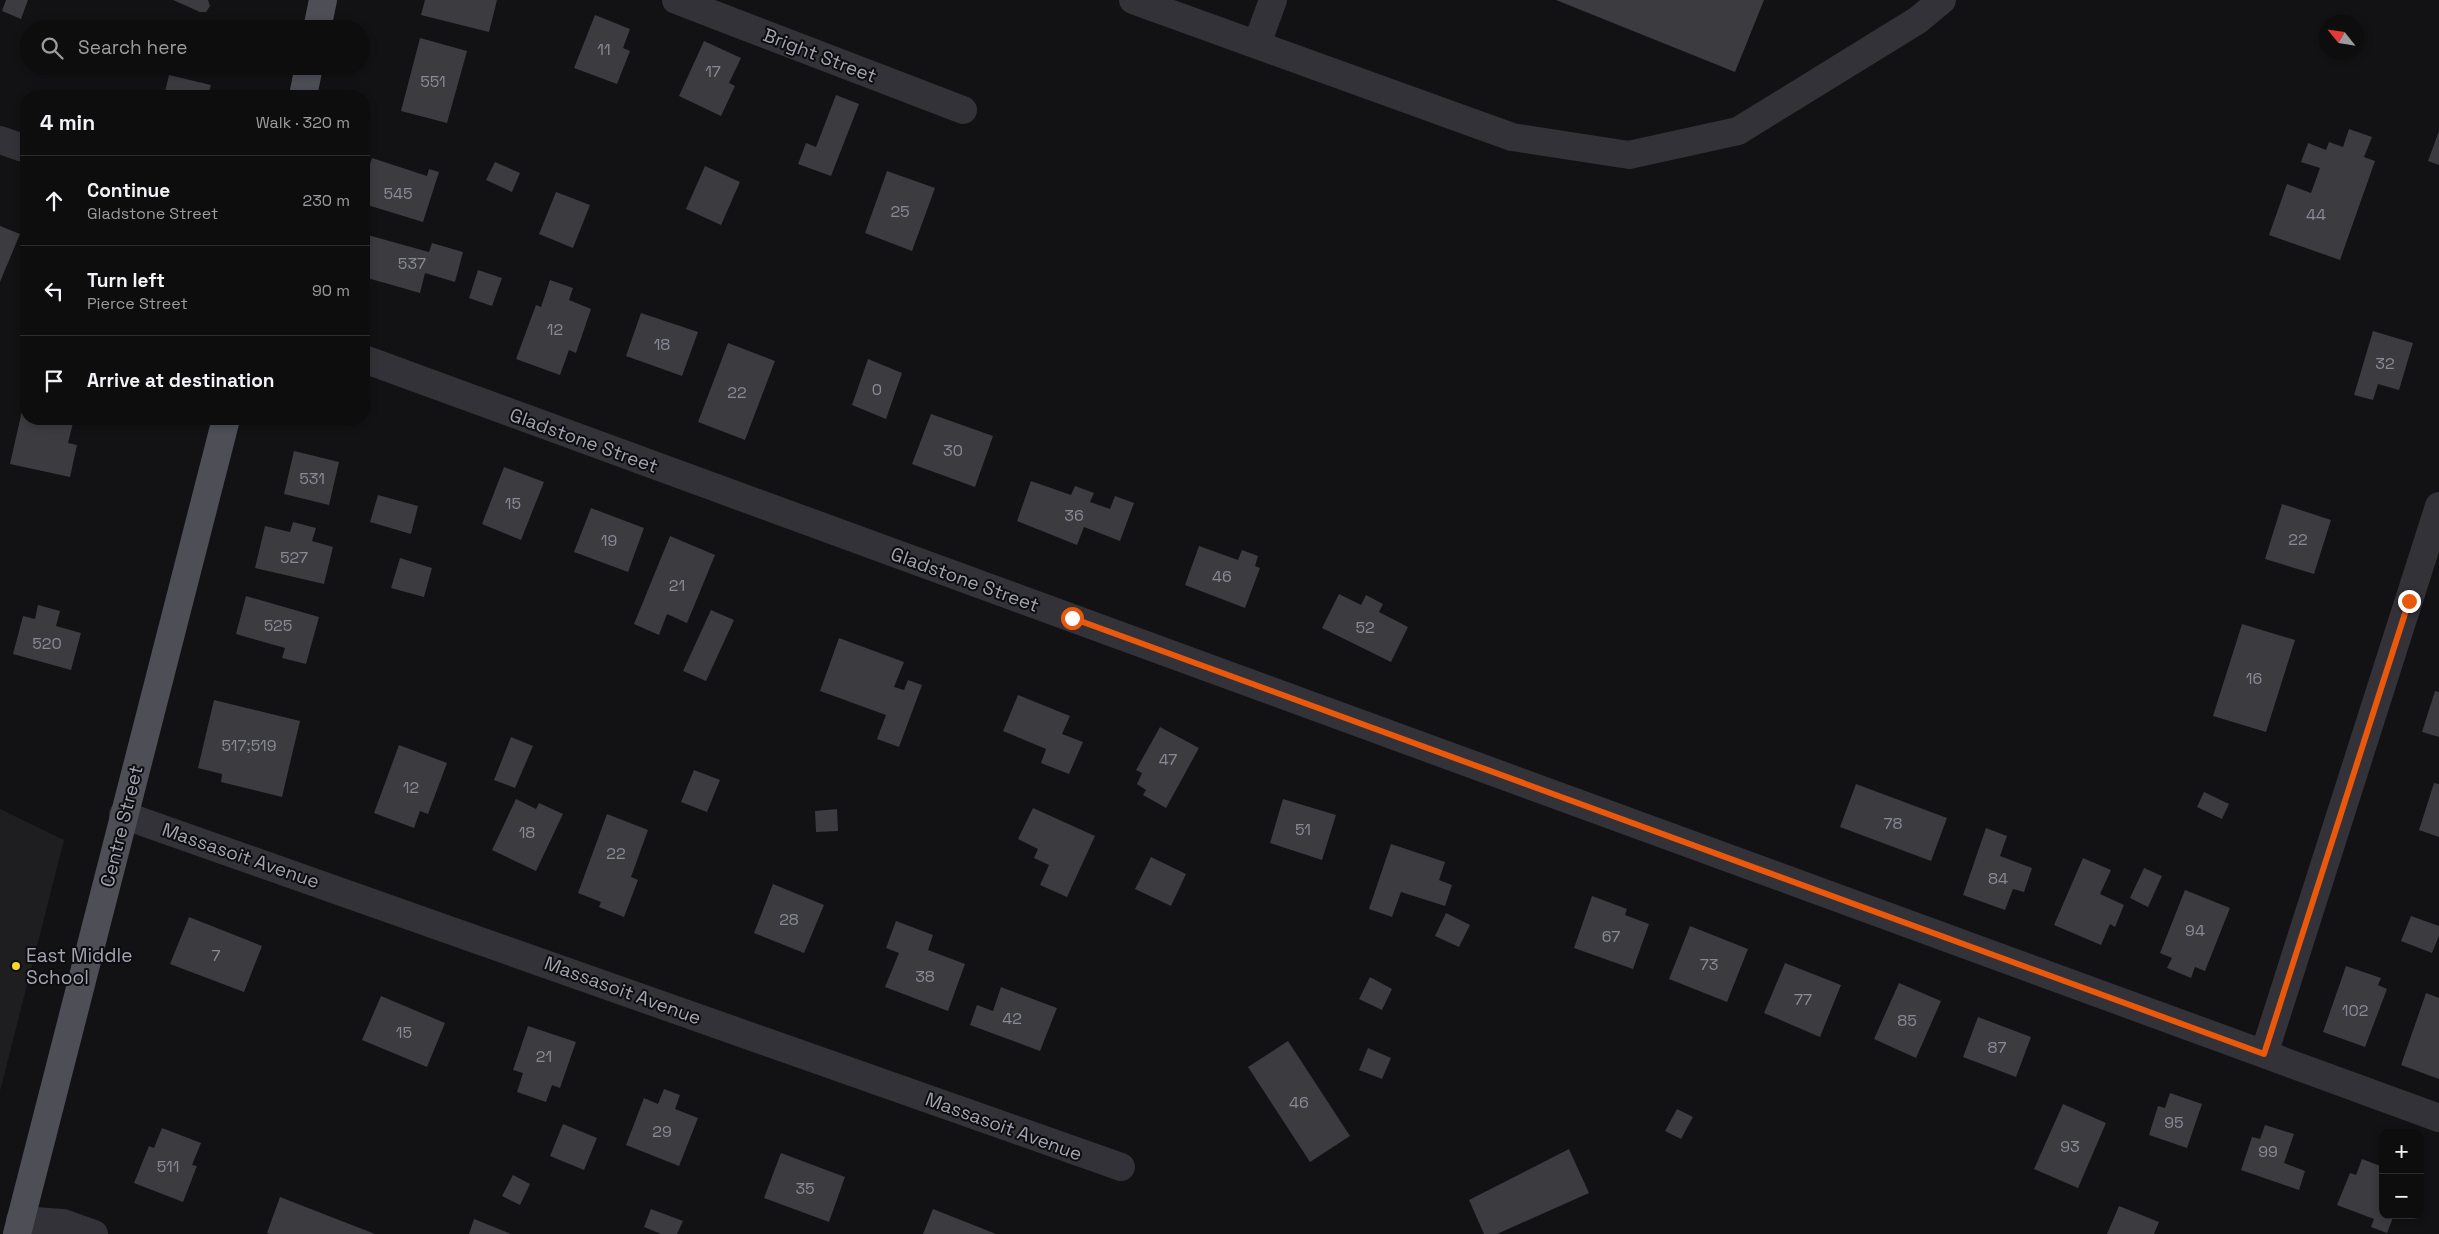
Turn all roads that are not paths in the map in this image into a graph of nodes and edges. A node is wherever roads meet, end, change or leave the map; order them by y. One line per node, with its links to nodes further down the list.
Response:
1 (323, 0): 6 (main road)
2 (676, 0): 10 (street, Bright Street)
3 (1133, 0): 7 (street)
4 (1273, 0): 7 (street)
5 (1942, 0): 7 (street)
6 (319, 20)
7 (1257, 44)
8 (307, 75): 9 (main road)
9 (304, 90)
10 (963, 110)
11 (0, 140): 12 (street)
12 (20, 147)
13 (370, 361): 17 (street, Gladstone Street)
14 (224, 425): 16 (main road, Centre Street)
15 (2439, 506): 17 (street)
16 (123, 815): 19 (street, Massasoit Avenue); 20 (main road, Centre Street)
17 (2264, 1054): 18 (street, Gladstone Street)
18 (2439, 1118)
19 (1121, 1167)
20 (19, 1227): 21 (street)
21 (94, 1234)

